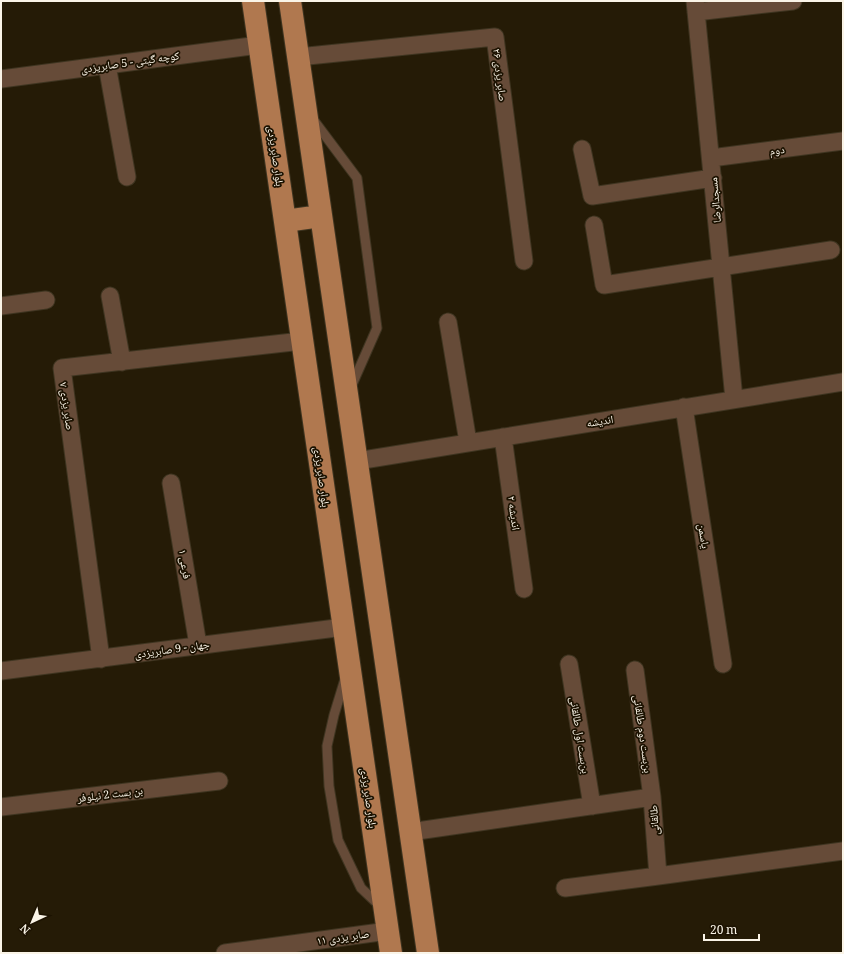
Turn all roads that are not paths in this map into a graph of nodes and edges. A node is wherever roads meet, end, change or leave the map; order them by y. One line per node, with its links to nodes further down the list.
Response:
1 (253, 1): 5 (main road, بلوار صابر یزدی)
2 (290, 1): 6 (main road)
3 (793, 1): 4 (street)
4 (696, 6): 12 (street, مسجدالرضا)
5 (259, 45): 7 (street, کوچه گیتی - 5 صابریزدی); 16 (main road, بلوار صابر یزدی)
6 (298, 57): 9 (main road); 19 (street, صابر یزدی ۲۶)
7 (107, 65): 8 (street, کوچه گیتی - 5 صابریزدی); 13 (street)
8 (1, 79)
9 (306, 110): 15 (main road); 28 (lane)
10 (843, 141): 12 (street, دوم)
11 (582, 149): 14 (street)
12 (711, 158): 14 (street, مسجدالرضا)
13 (127, 177)
14 (713, 178): 20 (street, مسجدالرضا)
15 (321, 216): 16 (main road); 28 (main road)
16 (285, 221): 25 (main road, بلوار صابر یزدی)
17 (594, 225): 20 (street)
18 (831, 250): 20 (street)
19 (524, 261)
20 (721, 266): 29 (street, مسجدالرضا)
21 (110, 296): 26 (street)
22 (46, 300): 23 (street)
23 (1, 306)
24 (448, 322): 32 (street)
25 (302, 341): 26 (street, صابر یزدی ۷); 36 (main road, بلوار صابر یزدی)
26 (122, 362): 38 (street, صابر یزدی ۷)
27 (843, 382): 29 (street, اندیشه)
28 (347, 396): 33 (main road)
29 (734, 399): 30 (street, اندیشه)
30 (684, 407): 31 (street, اندیشه); 41 (street, یاسمن)
31 (504, 437): 32 (street, اندیشه); 35 (street, اندیشه ۲)
32 (468, 442): 33 (street, اندیشه)
33 (357, 461): 48 (main road)
34 (171, 483): 37 (street, فرعی ۱)
35 (524, 588)
36 (344, 626): 37 (street, جهان - 9 صابریزدی); 39 (main road, بلوار صابر یزدی)
37 (198, 645): 38 (street, جهان - 9 صابریزدی)
38 (100, 659): 43 (street, جهان - 9 صابریزدی)
39 (349, 664): 52 (main road, بلوار صابر یزدی); 52 (lane)
40 (569, 664): 46 (street, بن‌بست اول طالقانی)
41 (723, 664)
42 (635, 670): 45 (street, بن‌بست دوم طالقانی)
43 (1, 671)
44 (219, 781): 47 (street, بن بست 2 نیلوفر)
45 (652, 797): 46 (street, طالقانی); 50 (street, طالقانی)
46 (592, 806): 48 (street, طالقانی)
47 (1, 807)
48 (410, 832): 55 (main road)
49 (843, 851): 50 (street)
50 (658, 876): 51 (street)
51 (565, 888)
52 (387, 921): 53 (street, صابر یزدی ۱۱); 54 (main road, بلوار صابر یزدی)
53 (225, 953)
54 (391, 953)
55 (428, 953)

